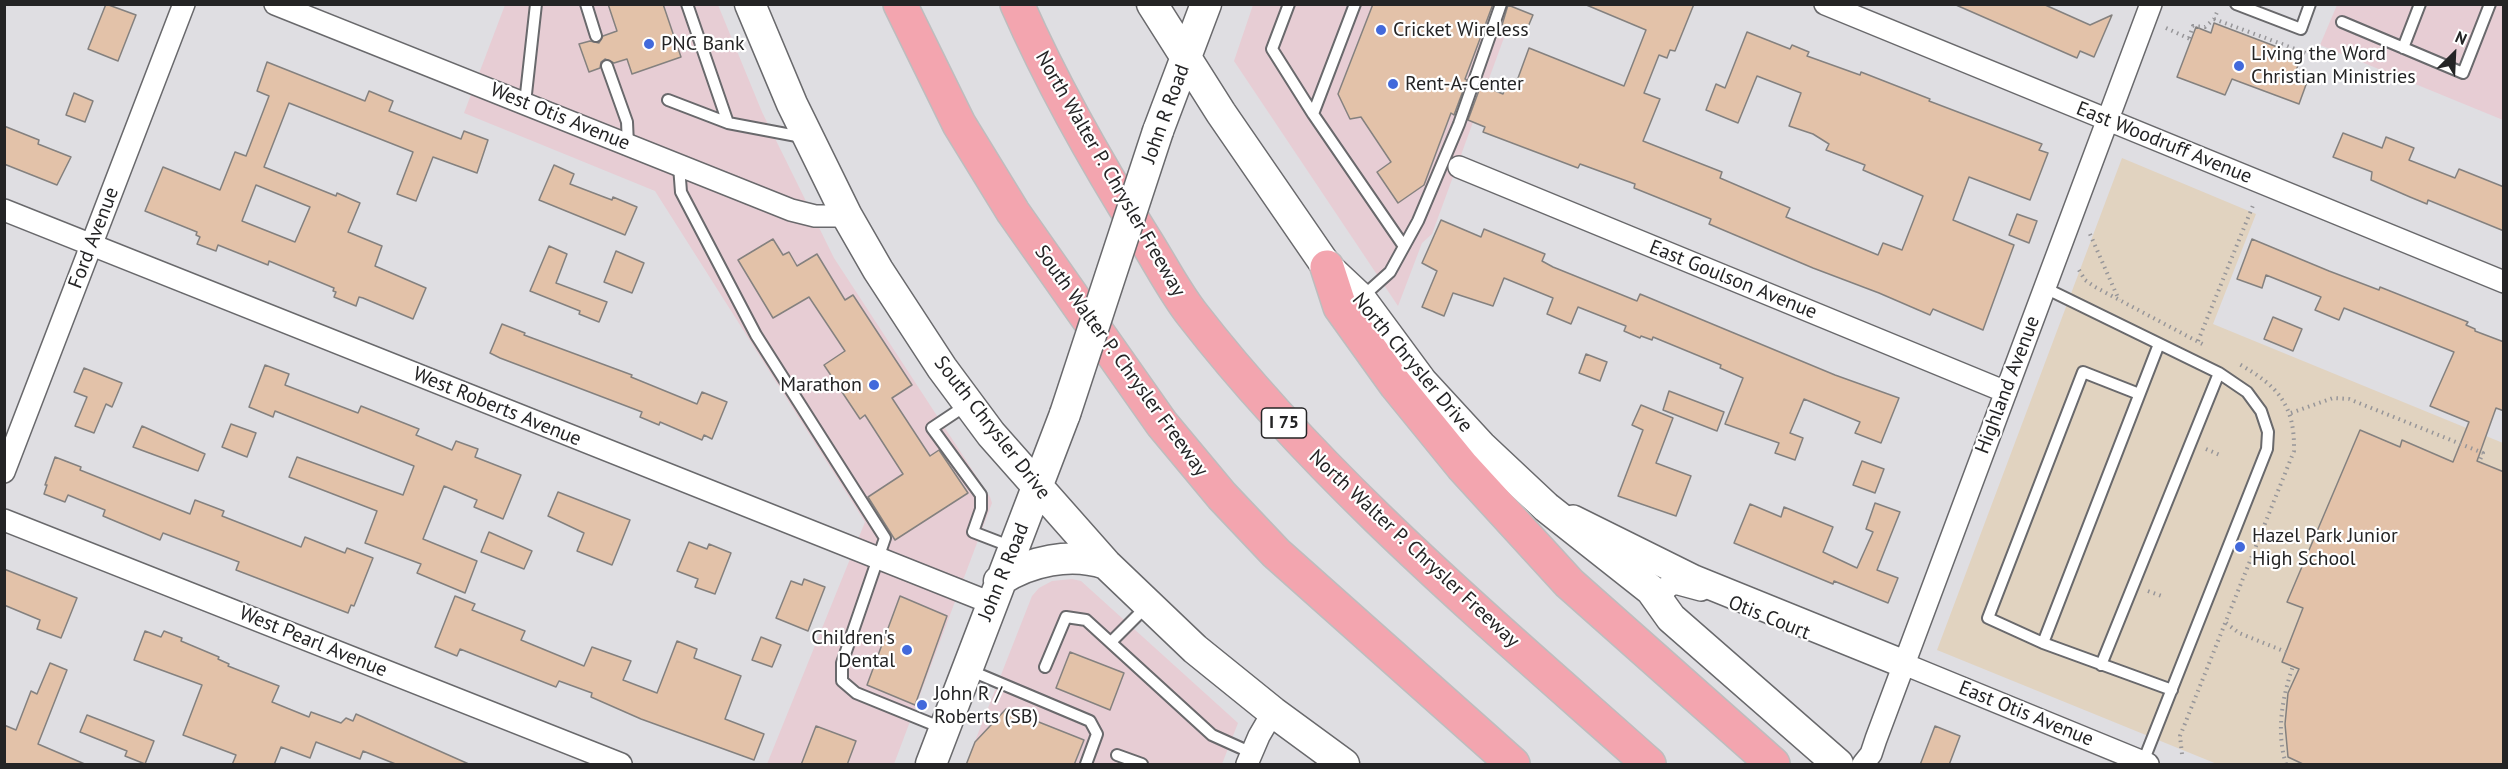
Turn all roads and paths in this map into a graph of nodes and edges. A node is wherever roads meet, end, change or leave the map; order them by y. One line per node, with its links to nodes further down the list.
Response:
1 (184, 4): 43 (street, Ford Avenue)
2 (275, 4): 31 (street, West Otis Avenue)
3 (536, 4): 31 (lane)
4 (586, 4): 25 (lane)
5 (687, 4): 34 (lane)
6 (750, 4): 35 (main road, South Chrysler Drive)
7 (900, 4): 94 (highway, South Walter P. Chrysler Freeway)
8 (1017, 4): 95 (highway, North Walter P. Chrysler Freeway / I 75)
9 (1152, 4): 28 (main road, North Chrysler Drive)
10 (1206, 4): 28 (main road, John R Road)
11 (1289, 4): 32 (lane)
12 (1355, 4): 32 (lane)
13 (1501, 4): 44 (lane)
14 (1825, 4): 33 (street, East Woodruff Avenue)
15 (2151, 4): 33 (street, Highland Avenue)
16 (2236, 4): 20 (lane)
17 (2310, 4): 20 (lane)
18 (2420, 4): 26 (lane)
19 (2490, 4): 26 (lane)
20 (2258, 8)
21 (2218, 10): 22 (path)
22 (2214, 19): 24 (path); 27 (path)
23 (2342, 22): 26 (lane)
24 (2166, 28)
25 (596, 36)
26 (2403, 48)
27 (2306, 53)
28 (1186, 57): 45 (main road, North Chrysler Drive); 62 (main road, John R Road, bridge)
29 (607, 66): 36 (lane)
30 (668, 100): 34 (lane)
31 (525, 103): 36 (street, West Otis Avenue)
32 (1313, 114): 44 (lane)
33 (2108, 119): 39 (street, East Woodruff Avenue); 48 (street, Highland Avenue)
34 (728, 123): 35 (lane)
35 (808, 138): 41 (main road, South Chrysler Drive)
36 (628, 145): 37 (street, West Otis Avenue)
37 (679, 166): 41 (street, West Otis Avenue); 67 (lane)
38 (1459, 167): 56 (street, East Goulson Avenue)
39 (2262, 183): 47 (street, East Woodruff Avenue); 51 (path)
40 (4, 210): 43 (street, West Roberts Avenue)
41 (847, 216): 58 (main road, South Chrysler Drive)
42 (2090, 234): 50 (path)
43 (91, 245): 61 (street, Ford Avenue); 67 (street, West Roberts Avenue)
44 (1403, 245): 49 (lane)
45 (1327, 267): 49 (main road, North Chrysler Drive); 96 (highway)
46 (2079, 270): 50 (path)
47 (2504, 282)
48 (2045, 288): 52 (lane); 56 (street, Highland Avenue)
49 (1360, 298): 69 (main road, North Chrysler Drive)
50 (2120, 300): 51 (path)
51 (2199, 341): 53 (path)
52 (2159, 344): 55 (lane); 57 (lane)
53 (2209, 347)
54 (2229, 358): 59 (path)
55 (2219, 373): 78 (lane); 82 (lane)
56 (2006, 392): 77 (street, Highland Avenue)
57 (2139, 394): 75 (lane); 75 (lane)
58 (968, 403): 62 (main road, South Chrysler Drive); 66 (lane)
59 (2290, 413): 60 (path); 73 (path)
60 (2479, 462)
61 (4, 472)
62 (1038, 487): 66 (main road, John R Road); 68 (main road, South Chrysler Drive)
63 (1533, 495): 65 (street)
64 (4, 520): 89 (street, West Pearl Avenue)
65 (1627, 545): 69 (street); 77 (street)
66 (1013, 547): 70 (main road, John R Road)
67 (879, 559): 70 (street, West Roberts Avenue); 84 (lane)
68 (1106, 564): 70 (main road); 71 (main road, South Chrysler Drive)
69 (1651, 590): 72 (main road, North Chrysler Drive)
70 (995, 592): 81 (main road, John R Road)
71 (1148, 605): 74 (lane); 83 (main road, South Chrysler Drive)
72 (1671, 618): 77 (street, Otis Court); 97 (main road, North Chrysler Drive)
73 (2226, 623): 76 (path); 85 (path)
74 (1111, 642): 80 (lane); 87 (lane)
75 (2043, 643): 78 (lane)
76 (2286, 652)
77 (1904, 664): 88 (street, East Otis Avenue); 98 (street, Highland Avenue)
78 (2101, 665): 82 (lane)
79 (2293, 666): 99 (path)
80 (1045, 667)
81 (966, 669): 84 (main road, John R Road); 91 (lane)
82 (2172, 690): 88 (lane)
83 (1273, 712): 87 (street); 93 (main road, South Chrysler Drive)
84 (944, 729): 90 (main road, John R Road)
85 (2182, 754)
86 (1117, 755): 92 (lane)
87 (1249, 759)
88 (2146, 763)
89 (621, 765)
90 (931, 765)
91 (1086, 765)
92 (1142, 765)
93 (1344, 765)
94 (1513, 765)
95 (1649, 765)
96 (1773, 765)
97 (1838, 765)
98 (1863, 765)
99 (2286, 765)

